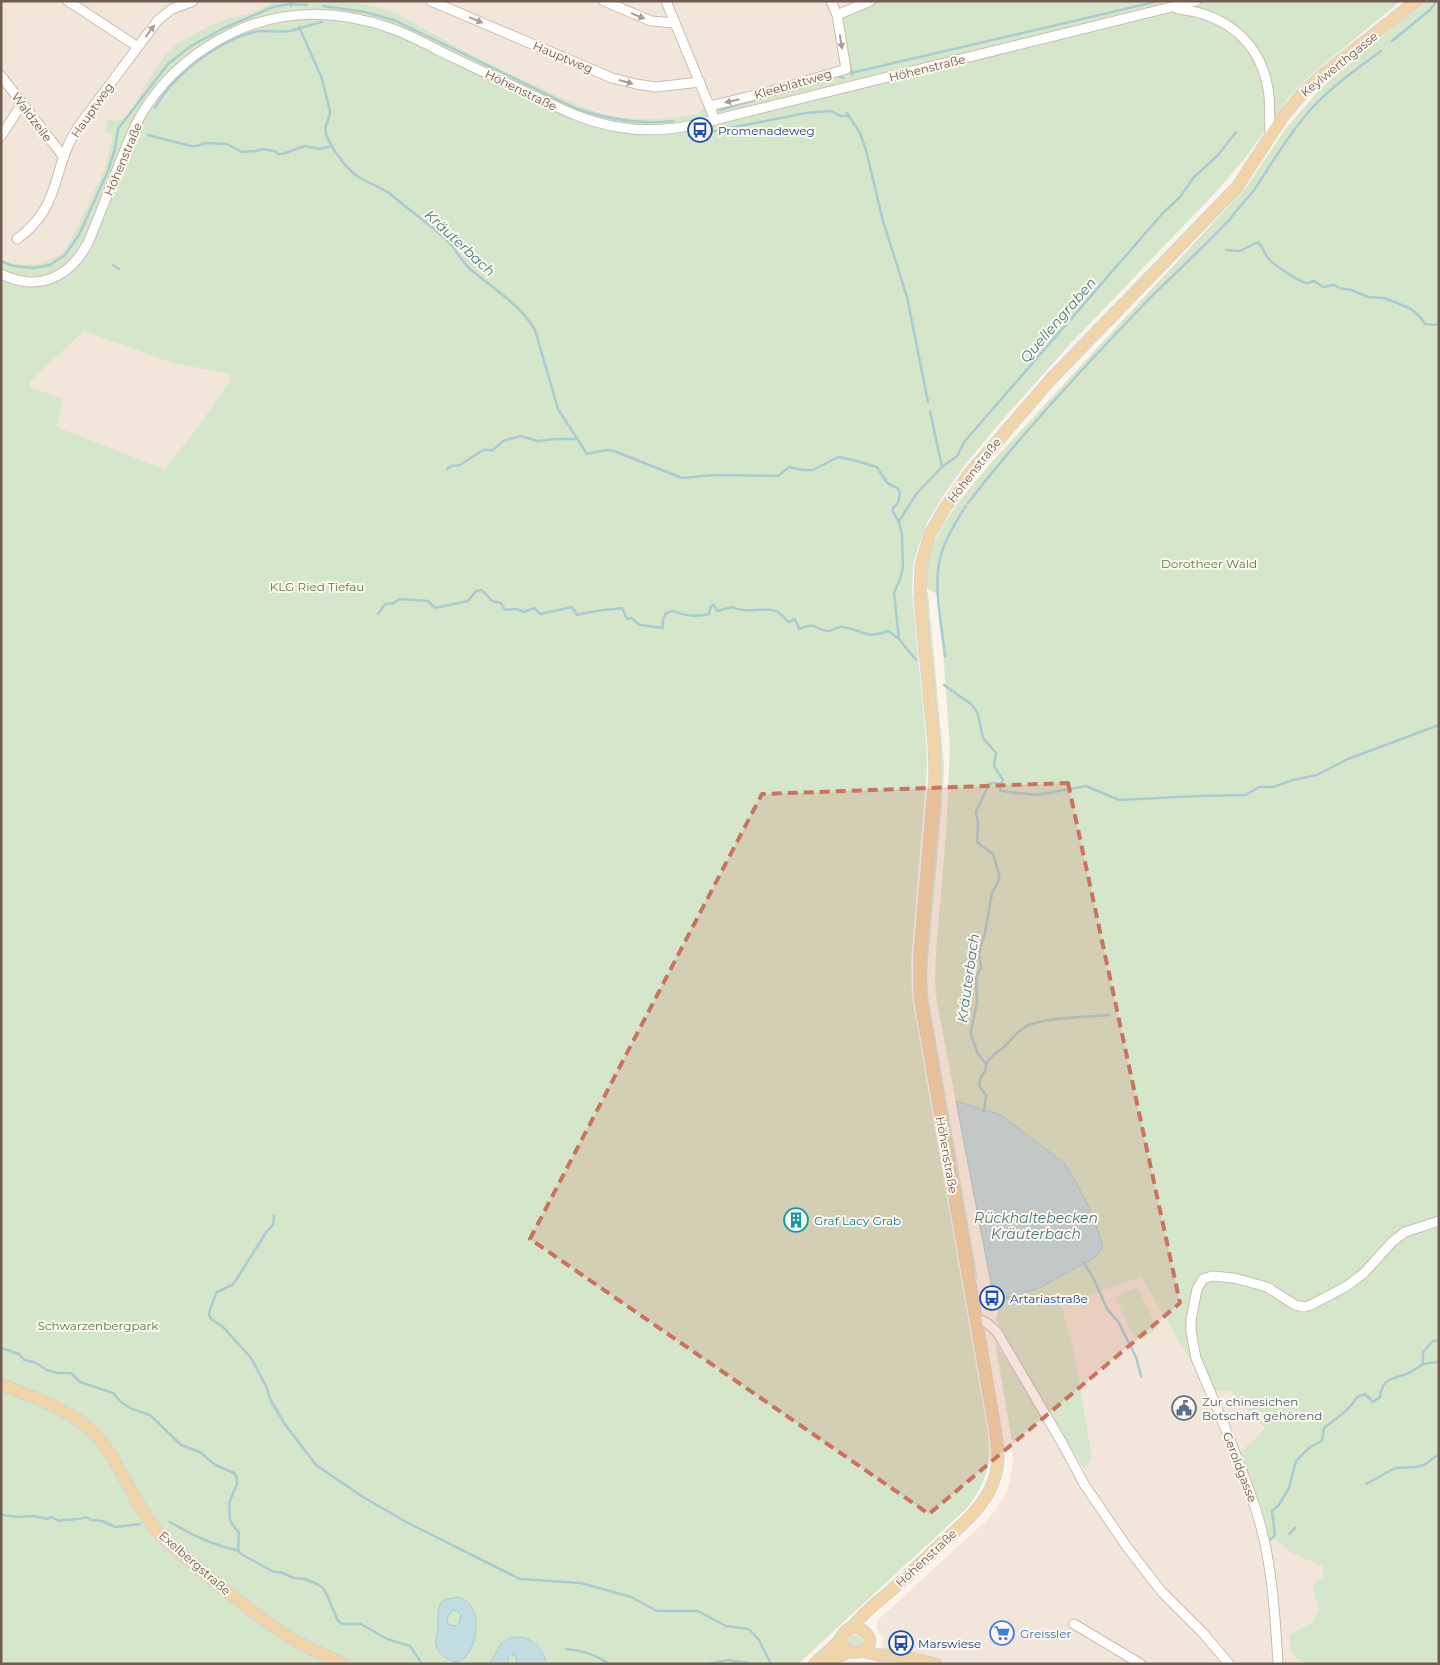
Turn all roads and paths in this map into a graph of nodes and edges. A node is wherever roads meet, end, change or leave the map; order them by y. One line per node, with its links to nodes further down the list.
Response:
1 (68, 1): 10 (street)
2 (193, 1): 14 (street, Hauptweg, one-way to 2)
3 (431, 1): 16 (street, Hauptweg, one-way to 16)
4 (604, 1): 13 (street, one-way to 13)
5 (666, 1): 13 (street)
6 (831, 1): 12 (street)
7 (870, 1): 12 (street)
8 (1196, 1): 11 (street)
9 (1416, 1): 20 (main road, Keylwerthgasse)
10 (82, 5): 14 (street)
11 (1170, 8): 19 (street, Höhenstraße); 20 (street, Höhenstraße)
12 (837, 15): 18 (street, Kleeblattweg, one-way to 18)
13 (675, 23): 16 (street)
14 (138, 47): 22 (street, Hauptweg)
15 (1, 76): 17 (street, Waldzeile)
16 (700, 82): 18 (street)
17 (22, 104): 21 (street); 22 (street, Waldzeile)
18 (710, 106): 19 (street)
19 (715, 120): 24 (street, Höhenstraße)
20 (1270, 135): 26 (main road, Höhenstraße)
21 (1, 136)
22 (64, 157): 23 (street, Hauptweg)
23 (17, 239)
24 (1, 274)
25 (1439, 1221): 40 (street, Geroldgasse)
26 (976, 1318): 28 (main road, Höhenstraße); 39 (street)
27 (1, 1384): 34 (main road, Exelbergstraße)
28 (887, 1594): 30 (main road, Höhenstraße); 32 (main road, Höhenstraße)
29 (1074, 1624): 38 (street)
30 (851, 1628): 31 (main road); 32 (main road)
31 (841, 1639): 33 (main road); 35 (main road)
32 (867, 1641): 33 (main road); 37 (main road)
33 (846, 1653): 36 (main road)
34 (344, 1664)
35 (814, 1664)
36 (825, 1664)
37 (936, 1664)
38 (1141, 1664)
39 (1229, 1664)
40 (1278, 1664)

